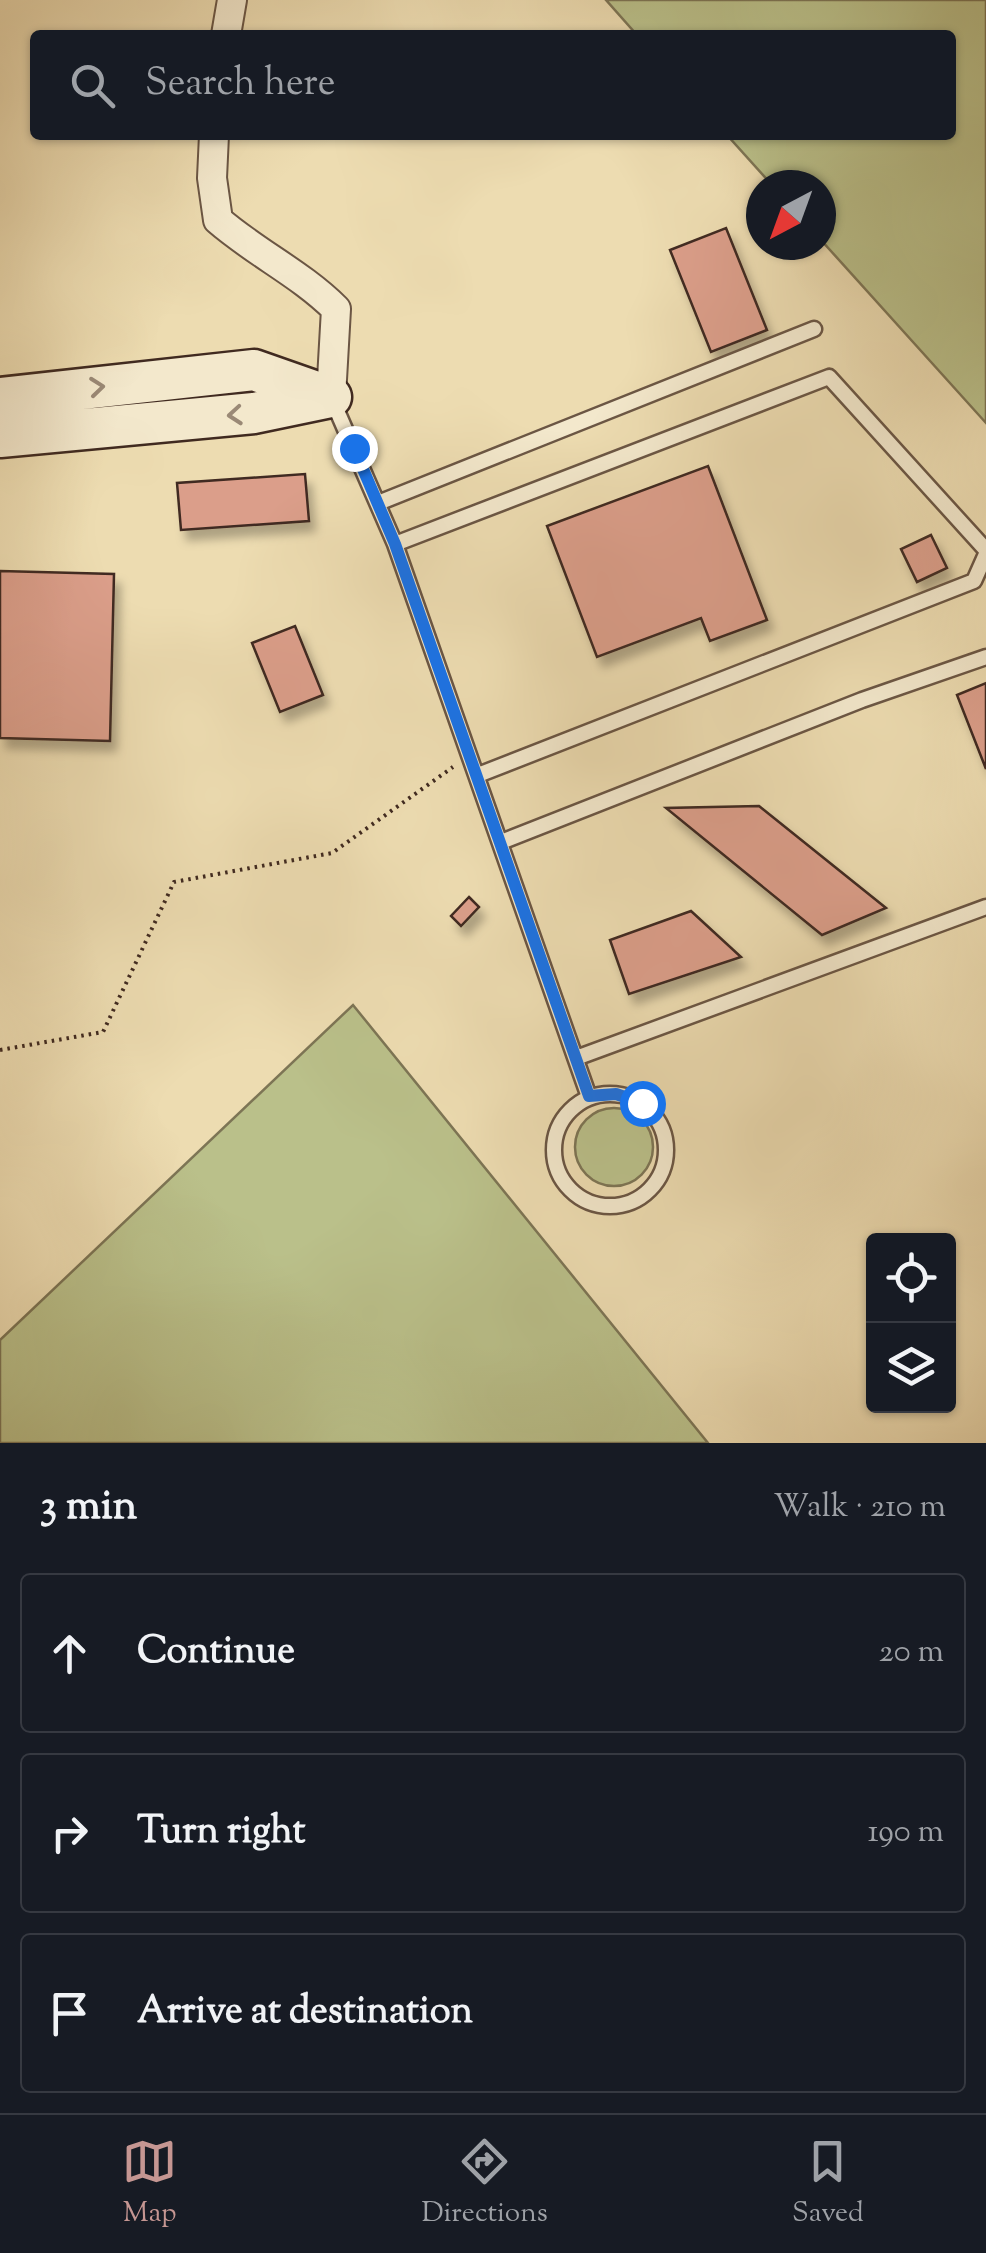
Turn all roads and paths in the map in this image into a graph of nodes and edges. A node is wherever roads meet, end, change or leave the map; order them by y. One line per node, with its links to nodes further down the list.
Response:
1 (232, 0): 2 (street)
2 (227, 30)
3 (214, 140): 5 (street)
4 (814, 329): 8 (lane)
5 (331, 396): 6 (main road, one-way to 5); 7 (main road, one-way to 7); 8 (lane)
6 (0, 398)
7 (0, 437)
8 (378, 503): 9 (lane)
9 (395, 544): 10 (lane); 12 (lane)
10 (986, 552): 13 (lane)
11 (986, 657): 14 (lane)
12 (470, 755): 13 (lane); 16 (path)
13 (478, 775): 14 (lane)
14 (501, 842): 17 (lane)
15 (986, 907): 17 (lane)
16 (0, 1050)
17 (576, 1058): 18 (lane)
18 (589, 1096): 18 (lane)

